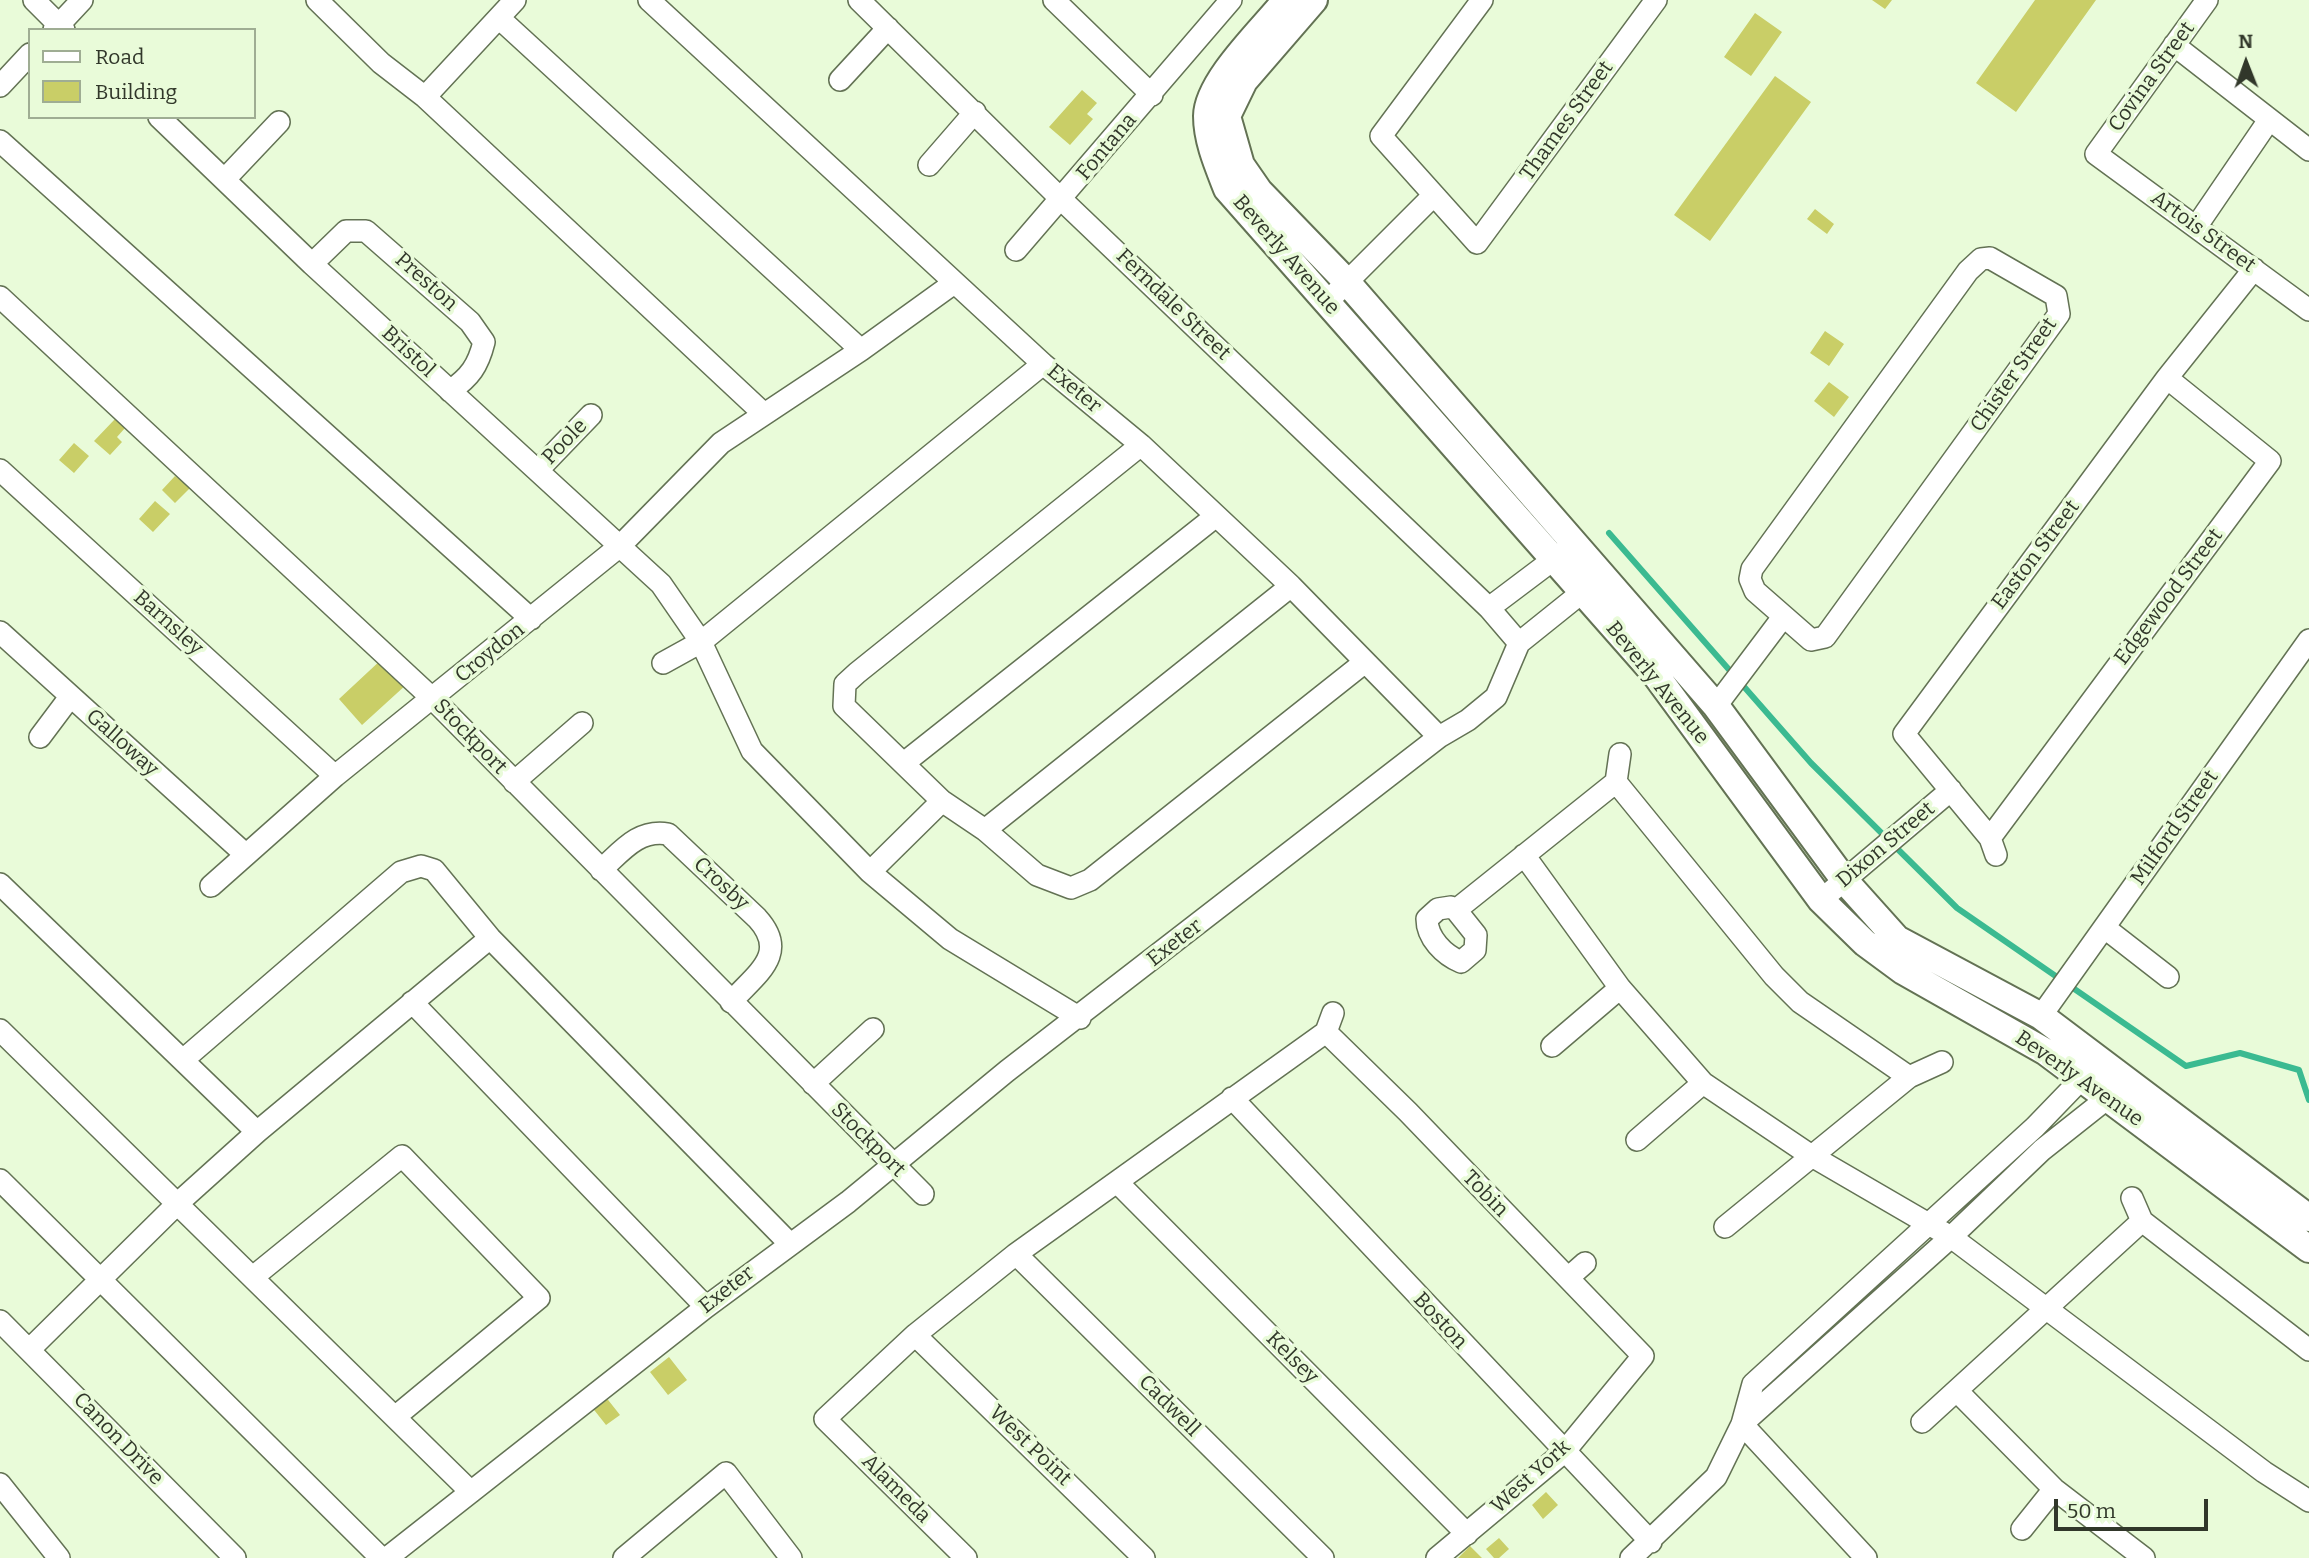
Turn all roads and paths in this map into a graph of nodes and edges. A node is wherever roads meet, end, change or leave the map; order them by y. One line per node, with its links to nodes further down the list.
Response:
1 (34, 0): 15 (street)
2 (82, 0): 15 (street)
3 (317, 0): 22 (street)
4 (515, 0): 14 (street)
5 (649, 0): 39 (street, Exeter)
6 (859, 0): 16 (street, Ferndale Street)
7 (1231, 0): 21 (street, Fontana)
8 (1286, 0): 41 (street, Beverly Avenue)
9 (1314, 0): 38 (street, Beverly Avenue)
10 (1482, 0): 32 (street)
11 (1656, 0): 32 (street, Thames Street)
12 (2207, 0): 17 (street, Covina Street)
13 (1064, 4): 21 (street)
14 (499, 18): 22 (street); 43 (street)
15 (59, 28)
16 (888, 29): 19 (street); 23 (street, Ferndale Street)
17 (2174, 45): 25 (street); 29 (street, Covina Street)
18 (28, 56): 20 (street)
19 (839, 80)
20 (0, 86)
21 (1152, 95): 33 (street, Fontana)
22 (425, 97): 47 (street)
23 (975, 112): 30 (street); 33 (street, Ferndale Street)
24 (161, 119): 31 (street, Bristol)
25 (2269, 120): 28 (street); 34 (street)
26 (279, 122): 31 (street)
27 (0, 141): 59 (street)
28 (2309, 150)
29 (2096, 154): 34 (street, Artois Street)
30 (929, 165)
31 (225, 178): 36 (street, Bristol)
32 (1433, 196): 38 (street)
33 (1062, 200): 35 (street, Fontana); 57 (street, Ferndale Street)
34 (2196, 227): 37 (street, Artois Street)
35 (1016, 250)
36 (312, 264): 46 (street, Bristol); 46 (street, Preston)
37 (2254, 269): 42 (street, Artois Street); 45 (street, Easton Street)
38 (1346, 281): 41 (street); 54 (street, Beverly Avenue)
39 (954, 283): 43 (street, Croydon); 44 (street, Exeter)
40 (0, 297): 68 (street, Stockport)
41 (1327, 302): 54 (street, Beverly Avenue)
42 (2309, 310)
43 (861, 350): 47 (street, Croydon)
44 (1043, 364): 49 (street, Exeter); 62 (street)
45 (2167, 378): 77 (street, Easton Street); 80 (street, Edgewood Street)
46 (450, 391): 51 (street, Bristol)
47 (764, 414): 53 (street, Croydon)
48 (591, 415): 51 (street, Poole)
49 (1141, 445): 52 (street, Exeter); 73 (street)
50 (0, 470): 74 (street, Barnsley)
51 (538, 470): 53 (street, Bristol)
52 (1216, 516): 56 (street, Exeter); 73 (street)
53 (620, 546): 59 (street, Croydon); 62 (street, Bristol)
54 (1564, 552): 55 (street, Beverly Avenue); 57 (street)
55 (1592, 584): 63 (street); 67 (street, Beverly Avenue); 88 (street, Beverly Avenue)
56 (1291, 586): 64 (street, Exeter); 79 (street)
57 (1489, 608): 63 (street, Ferndale Street)
58 (1783, 617): 58 (street, Chister Street); 67 (street)
59 (531, 619): 68 (street, Croydon)
60 (0, 632): 66 (street, Galloway)
61 (2309, 639): 90 (street, Milford Street)
62 (701, 642): 65 (street); 84 (street, Bristol)
63 (1518, 643): 71 (street)
64 (1365, 662): 71 (street, Exeter); 79 (street)
65 (663, 663)
66 (70, 697): 70 (street); 81 (street, Galloway)
67 (1722, 698): 85 (street, Beverly Avenue)
68 (433, 699): 74 (street, Croydon); 75 (street, Stockport)
69 (582, 723): 75 (street)
70 (40, 737)
71 (1439, 737): 97 (street, Exeter)
72 (1620, 754): 76 (street)
73 (904, 762): 78 (street)
74 (335, 776): 81 (street, Croydon)
75 (514, 782): 83 (street, Stockport)
76 (1616, 782): 82 (street); 104 (street)
77 (1951, 790): 80 (street, Easton Street); 85 (street, Dixon Street)
78 (942, 801): 79 (street); 84 (street)
79 (985, 830)
80 (1993, 847)
81 (245, 854): 87 (street, Croydon)
82 (1524, 855): 89 (street); 93 (street)
83 (601, 870): 95 (street, Stockport); 95 (street, Crosby)
84 (870, 872): 97 (street, Bristol)
85 (1844, 881): 88 (street, Dixon Street); 96 (street, Beverly Avenue)
86 (0, 884): 101 (street)
87 (211, 886)
88 (1821, 900): 103 (street, Beverly Avenue)
89 (1456, 910)
90 (2105, 928): 92 (street); 96 (street, Milford Street)
91 (490, 938): 94 (street); 101 (street); 125 (street)
92 (2168, 977)
93 (1620, 988): 100 (street); 105 (street)
94 (412, 1002): 109 (street); 132 (street)
95 (731, 1002): 106 (street, Stockport)
96 (2041, 1016): 103 (street, Beverly Avenue)
97 (1080, 1018): 112 (street, Exeter)
98 (873, 1029): 106 (street)
99 (0, 1030): 119 (street)
100 (1552, 1046)
101 (183, 1060): 109 (street)
102 (1942, 1062): 104 (street)
103 (2090, 1069): 107 (street, Beverly Avenue); 122 (street)
104 (1909, 1077): 111 (street)
105 (1703, 1083): 110 (street); 111 (street)
106 (813, 1084): 112 (street, Stockport)
107 (2117, 1091): 120 (street, Beverly Avenue); 124 (street); 126 (street, Beverly Avenue)
108 (1232, 1098): 114 (street); 117 (street, Tobin); 143 (street, Boston)
109 (257, 1132): 119 (street)
110 (1637, 1140)
111 (1810, 1155): 122 (street); 123 (street)
112 (892, 1166): 116 (street, Stockport); 125 (street, Exeter)
113 (0, 1180): 131 (street)
114 (1117, 1182): 127 (street); 149 (street, Kelsey)
115 (1504, 1182): 117 (street)
116 (923, 1194)
117 (1488, 1197): 130 (street, Tobin)
118 (2132, 1198): 121 (street)
119 (177, 1204): 129 (street); 131 (street)
120 (2309, 1218)
121 (2143, 1221): 133 (street); 137 (street)
122 (1925, 1225): 124 (street); 142 (street)
123 (1725, 1227)
124 (1951, 1237): 133 (street); 142 (street)
125 (789, 1243): 132 (street, Exeter)
126 (2309, 1249)
127 (1016, 1254): 135 (street); 159 (street, Cadwell)
128 (1585, 1263): 130 (street)
129 (253, 1277): 140 (street); 140 (street)
130 (1568, 1278): 138 (street, Tobin)
131 (101, 1279): 136 (street); 154 (street)
132 (705, 1307): 146 (street, Exeter)
133 (2049, 1308): 139 (street); 147 (street)
134 (0, 1321): 136 (street, Canon Drive)
135 (915, 1335): 157 (street, Alameda); 158 (street, West Point)
136 (30, 1349): 153 (street, Canon Drive)
137 (2309, 1350)
138 (1654, 1356): 143 (street, West York)
139 (1958, 1392): 141 (street); 145 (street)
140 (395, 1417): 146 (street)
141 (1922, 1422)
142 (1742, 1424): 150 (street); 162 (street)
143 (1563, 1452): 149 (street, West York); 150 (street, Boston)
144 (0, 1484): 152 (street)
145 (2054, 1489): 148 (street); 163 (street)
146 (471, 1492): 155 (street, Exeter)
147 (2309, 1501)
148 (2022, 1529)
149 (1467, 1534): 160 (street, West York)
150 (1651, 1542): 161 (street)
151 (629, 1556): 156 (street)
152 (59, 1558)
153 (235, 1558)
154 (381, 1558)
155 (387, 1558)
156 (790, 1558)
157 (966, 1558)
158 (1144, 1558)
159 (1322, 1558)
160 (1437, 1558)
161 (1631, 1558)
162 (1866, 1558)
163 (2144, 1558)

